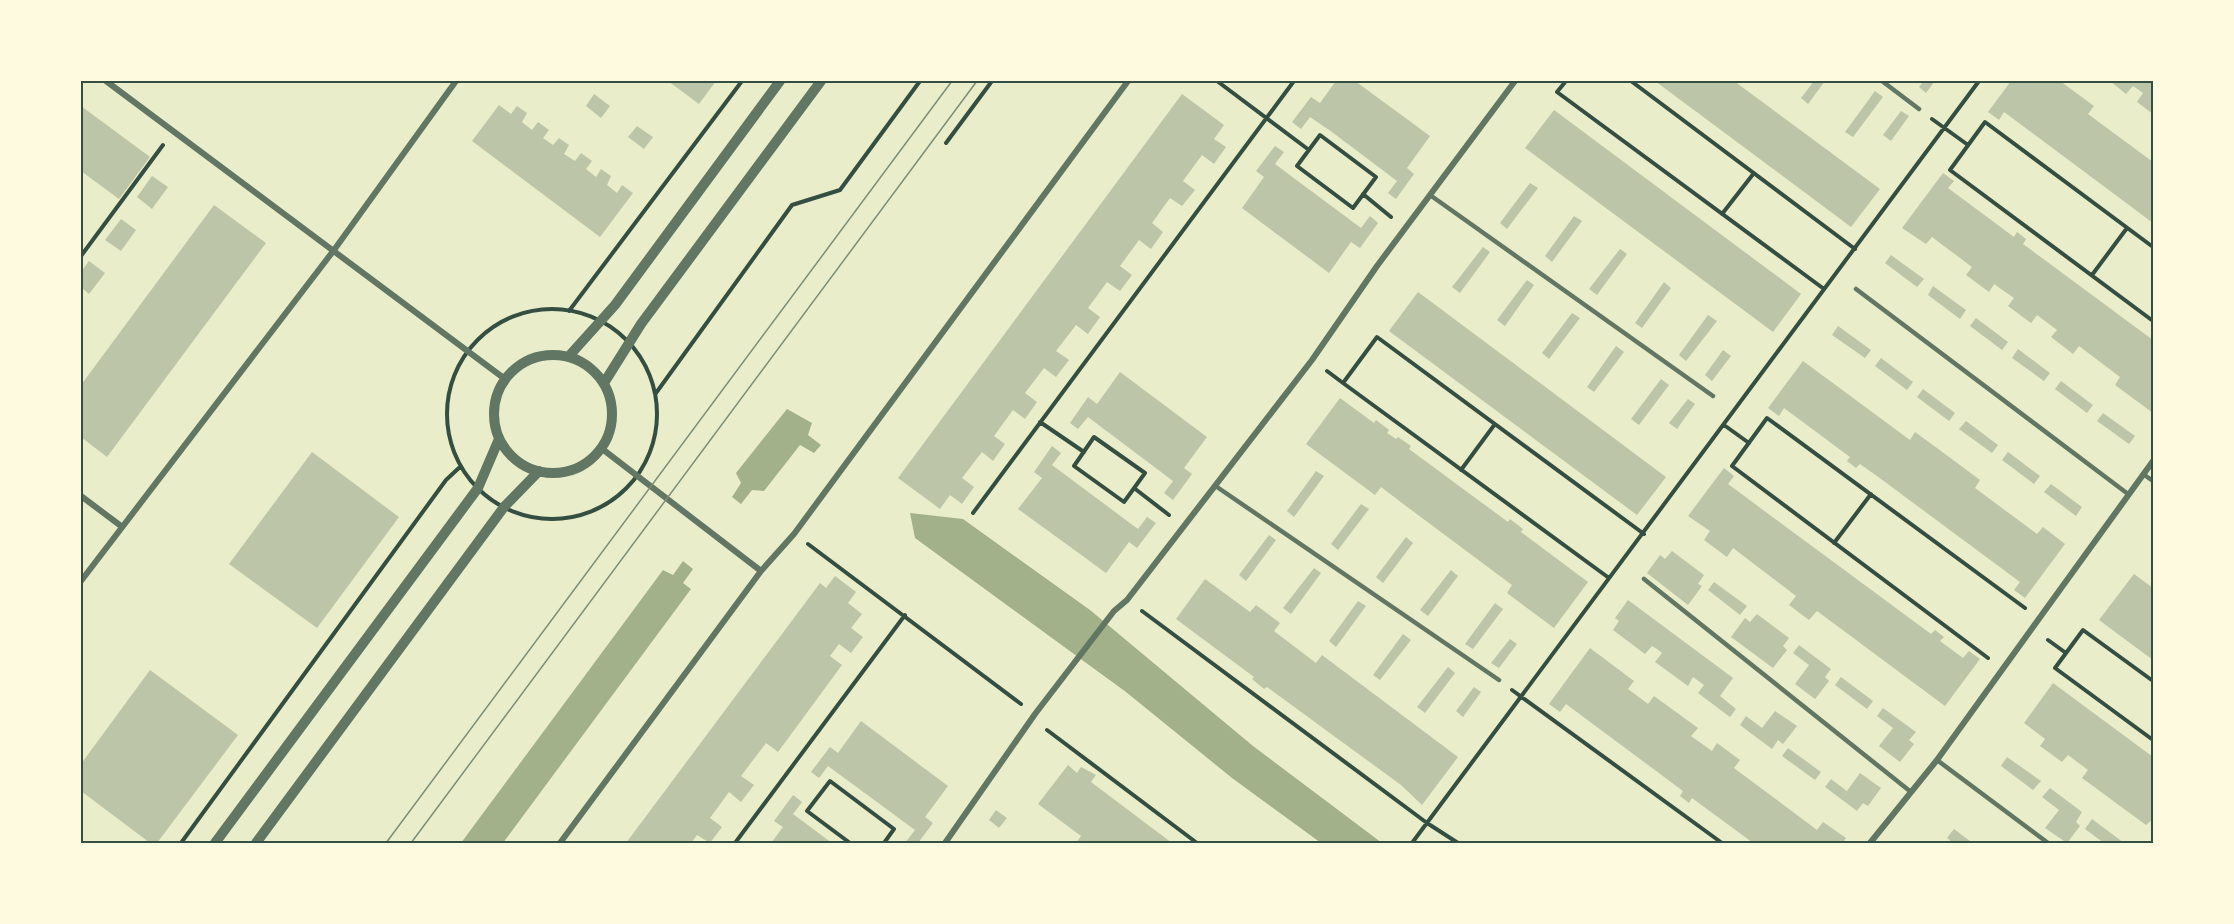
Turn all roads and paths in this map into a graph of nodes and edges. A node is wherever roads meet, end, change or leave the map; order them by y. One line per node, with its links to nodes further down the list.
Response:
1 (106, 81): 19 (street)
2 (456, 81): 31 (street)
3 (742, 81): 36 (path)
4 (780, 81): 38 (street)
5 (821, 81): 39 (street)
6 (920, 81): 44 (path)
7 (992, 81): 20 (path)
8 (1128, 81): 70 (street)
9 (1217, 81): 17 (path)
10 (1294, 81): 17 (path)
11 (1515, 81): 25 (street)
12 (1566, 81): 26 (path)
13 (1631, 81): 23 (path)
14 (1882, 81): 16 (lane)
15 (1979, 81): 18 (path)
16 (1919, 109)
17 (1267, 117): 22 (path); 46 (path)
18 (1944, 129): 21 (path); 30 (path)
19 (173, 131): 31 (street); 32 (path)
20 (946, 142)
21 (1968, 145): 28 (path); 33 (path)
22 (1309, 150): 24 (path); 24 (path)
23 (1754, 173): 26 (path); 30 (path)
24 (1363, 194): 27 (path)
25 (1430, 195): 27 (street); 45 (lane)
26 (1722, 214): 35 (path)
27 (1406, 228): 60 (street)
28 (2127, 228): 29 (path); 33 (path)
29 (2153, 247)
30 (1855, 249): 35 (path)
31 (334, 250): 40 (street); 68 (street)
32 (81, 256)
33 (2092, 275): 37 (path)
34 (1856, 288): 64 (lane)
35 (1824, 289): 48 (path)
36 (569, 311): 38 (path); 40 (path)
37 (2153, 321)
38 (602, 322): 39 (path); 41 (street)
39 (629, 343): 43 (street); 44 (path)
40 (468, 352): 42 (street); 54 (path)
41 (569, 356): 42 (street); 43 (street)
42 (505, 379): 49 (street)
43 (604, 383): 51 (street)
44 (655, 394): 58 (path)
45 (1713, 396)
46 (1040, 422): 52 (path); 67 (path)
47 (1496, 424): 55 (path); 55 (path); 71 (path)
48 (1724, 424): 50 (path); 71 (path)
49 (499, 439): 56 (street); 61 (street)
50 (1749, 443): 63 (path); 72 (path)
51 (602, 448): 56 (street); 58 (street)
52 (1084, 452): 62 (path); 62 (path)
53 (2153, 461): 57 (street)
54 (461, 466): 61 (path); 89 (path)
55 (1461, 470): 74 (path)
56 (539, 471): 66 (street)
57 (2143, 474): 59 (lane); 64 (street)
58 (636, 477): 66 (path); 73 (street)
59 (2153, 481)
60 (1216, 487): 69 (street); 81 (lane)
61 (478, 488): 66 (path); 90 (street)
62 (1134, 488): 69 (path)
63 (1871, 494): 72 (path); 79 (path)
64 (2128, 494): 79 (street)
65 (81, 496): 68 (street)
66 (504, 507): 91 (street)
67 (973, 513)
68 (121, 526): 76 (street)
69 (1184, 527): 77 (street)
70 (794, 534): 73 (street); 78 (path)
71 (1644, 534): 74 (path)
72 (1834, 543): 80 (path)
73 (761, 571): 92 (street)
74 (1609, 578): 83 (path)
75 (1644, 579): 87 (lane)
76 (81, 581)
77 (1127, 600): 84 (street); 88 (path)
78 (905, 615): 84 (path); 93 (path)
79 (2040, 619): 80 (street)
80 (2002, 669): 86 (street)
81 (1499, 680)
82 (2153, 681): 85 (path)
83 (1521, 697): 88 (path); 100 (path)
84 (1035, 714): 96 (street); 97 (path)
85 (2153, 741)
86 (1937, 760): 87 (street); 102 (lane)
87 (1911, 792): 101 (street)
88 (1427, 823): 98 (path); 99 (path)
89 (181, 843)
90 (215, 843)
91 (256, 843)
92 (560, 843)
93 (735, 843)
94 (850, 843): 95 (path)
95 (884, 843)
96 (945, 843)
97 (1197, 843)
98 (1412, 843)
99 (1458, 843)
100 (1722, 843)
101 (1870, 843)
102 (2048, 843)

